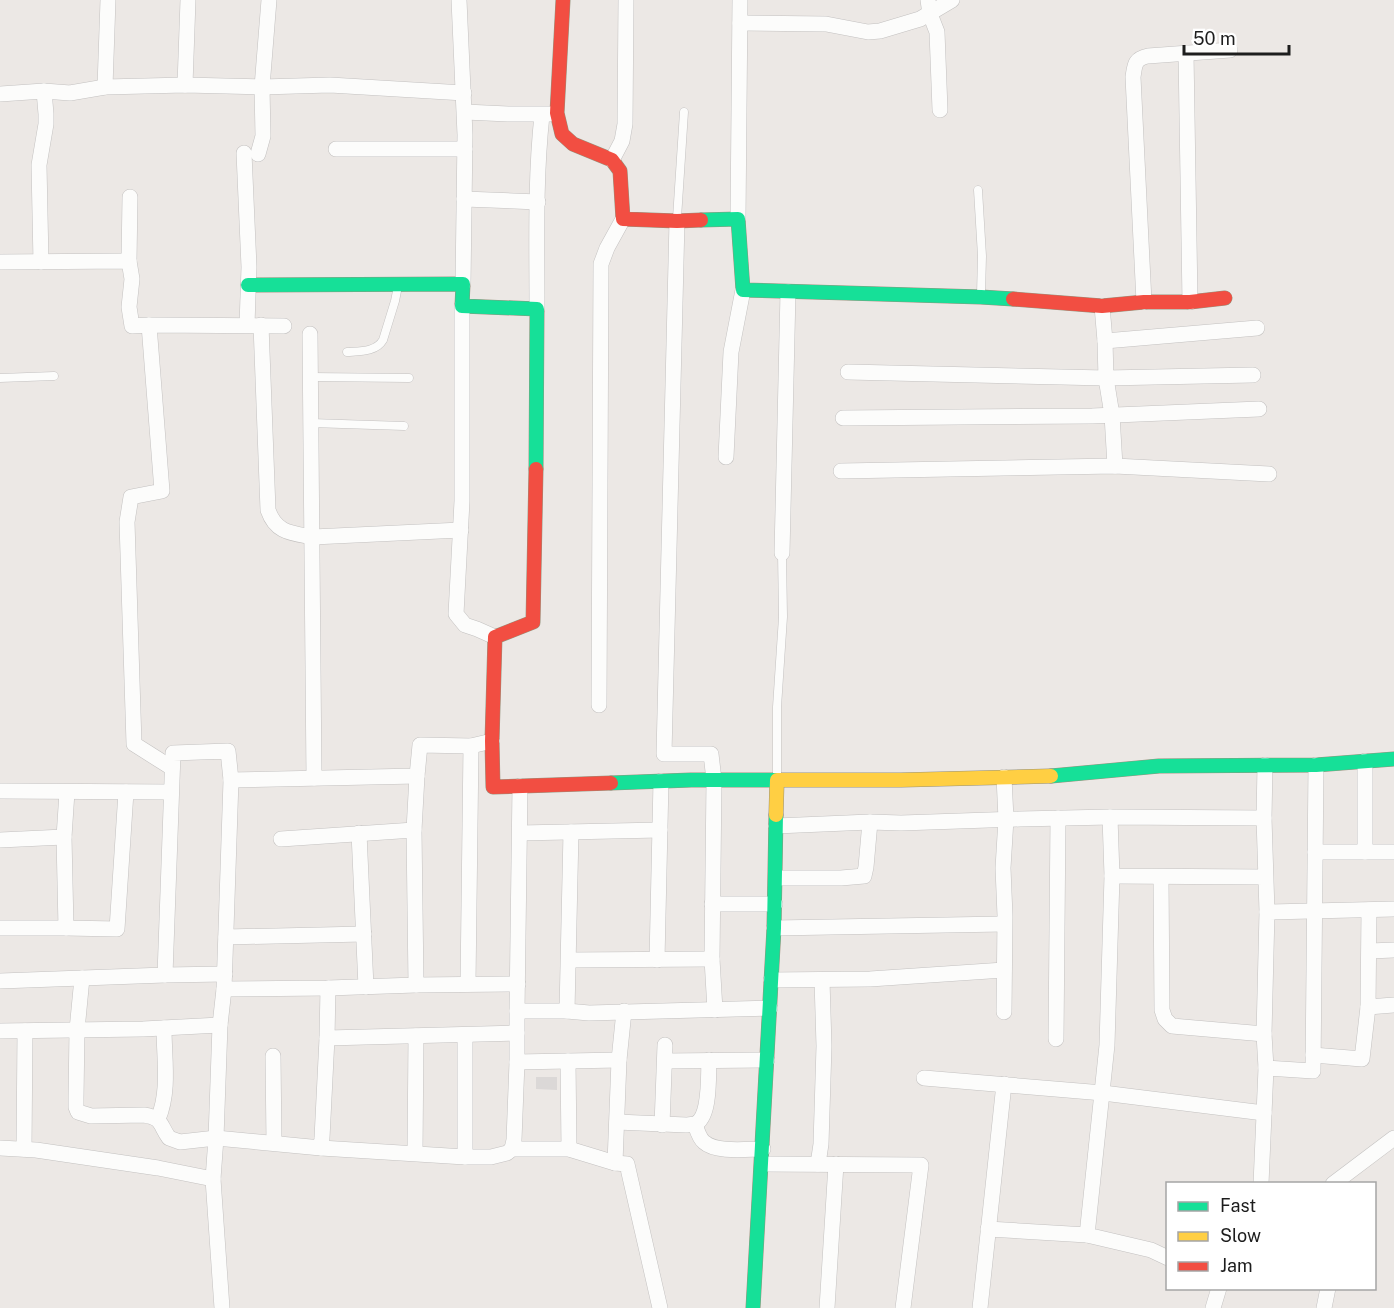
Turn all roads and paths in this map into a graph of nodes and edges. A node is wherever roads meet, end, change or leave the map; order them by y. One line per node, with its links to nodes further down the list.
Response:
1 (108, 0): 14 (street)
2 (188, 0): 13 (street)
3 (269, 0): 15 (street)
4 (459, 0): 17 (street)
5 (563, 0): 22 (street)
6 (626, 0): 25 (street)
7 (740, 0): 10 (street)
8 (952, 0): 9 (street)
9 (929, 7): 10 (street); 19 (street)
10 (740, 23): 31 (street)
11 (1230, 50): 12 (street)
12 (1186, 53): 43 (street); 44 (street)
13 (185, 84): 14 (street); 15 (street)
14 (105, 87): 16 (street)
15 (262, 87): 17 (street); 37 (street)
16 (44, 91): 18 (street); 35 (street)
17 (464, 93): 20 (street)
18 (0, 94)
19 (939, 110)
20 (465, 112): 22 (street); 24 (street)
21 (684, 112): 32 (lane)
22 (550, 114): 25 (street); 29 (street)
23 (336, 149): 24 (street)
24 (465, 149): 28 (street)
25 (612, 160): 30 (street)
26 (978, 190): 41 (lane)
27 (130, 197): 33 (street)
28 (464, 199): 29 (street); 36 (street)
29 (538, 202): 47 (street)
30 (622, 219): 32 (street); 75 (street)
31 (738, 219): 32 (street); 39 (street)
32 (677, 221): 87 (street)
33 (129, 261): 35 (street); 48 (street)
34 (0, 262): 35 (street)
35 (41, 262)
36 (463, 284): 38 (street); 45 (street)
37 (248, 285): 38 (street); 49 (street)
38 (398, 285): 54 (lane)
39 (743, 290): 40 (street); 67 (street)
40 (788, 292): 41 (street); 73 (street)
41 (981, 297): 46 (street)
42 (1225, 298): 44 (street)
43 (1144, 302): 44 (street); 46 (street)
44 (1190, 302)
45 (462, 306): 47 (street); 71 (street)
46 (1102, 306): 53 (street)
47 (537, 309): 74 (street)
48 (149, 325): 49 (street); 82 (street)
49 (254, 325): 50 (street); 72 (street)
50 (284, 326)
51 (1257, 328): 53 (street)
52 (310, 334): 58 (street)
53 (1105, 341): 61 (street)
54 (347, 352)
55 (848, 372): 61 (street)
56 (1253, 375): 61 (street)
57 (54, 376): 59 (lane)
58 (311, 376): 60 (lane); 65 (street)
59 (0, 378)
60 (409, 378)
61 (1106, 378): 63 (street)
62 (1259, 409): 63 (street)
63 (1112, 415): 64 (street); 68 (street)
64 (843, 418)
65 (311, 423): 66 (lane); 72 (street)
66 (404, 426)
67 (726, 457)
68 (1115, 466): 69 (street); 70 (street)
69 (841, 471)
70 (1269, 474)
71 (461, 530): 72 (street); 74 (street)
72 (313, 537): 85 (street)
73 (782, 553): 88 (lane)
74 (495, 638): 76 (street)
75 (599, 705)
76 (492, 741): 77 (street); 90 (street)
77 (471, 746): 83 (street); 140 (street)
78 (1394, 759): 79 (street)
79 (1365, 761): 81 (street); 110 (street)
80 (1265, 765): 81 (street); 84 (street); 97 (street)
81 (1316, 765): 109 (street)
82 (172, 768): 86 (street); 94 (street)
83 (417, 776): 85 (street); 101 (street)
84 (1004, 777): 88 (street); 98 (street)
85 (314, 778): 86 (street)
86 (231, 780): 127 (street)
87 (714, 780): 88 (street); 89 (street); 116 (street)
88 (777, 780): 100 (street)
89 (661, 781): 90 (street); 102 (street)
90 (520, 786): 105 (street)
91 (0, 791): 92 (street)
92 (67, 792): 93 (street); 106 (street)
93 (126, 792): 94 (street); 124 (street)
94 (171, 792): 134 (street)
95 (1110, 817): 96 (street); 97 (street); 112 (street)
96 (1059, 818): 98 (street); 163 (street)
97 (1264, 818): 114 (street)
98 (1006, 819): 99 (street); 122 (street)
99 (870, 822): 100 (street); 115 (street)
100 (776, 826): 115 (street)
101 (414, 830): 104 (street); 142 (street)
102 (660, 830): 103 (street); 132 (street)
103 (571, 832): 105 (street); 131 (street)
104 (359, 833): 107 (street); 126 (street)
105 (520, 833): 141 (street)
106 (64, 837): 108 (street); 124 (street)
107 (281, 839)
108 (0, 840)
109 (1315, 852): 110 (street); 120 (street)
110 (1365, 852): 111 (street)
111 (1394, 852)
112 (1112, 876): 113 (street); 176 (street)
113 (1161, 876): 114 (street); 159 (street)
114 (1266, 877): 121 (street)
115 (776, 878): 117 (street)
116 (712, 904): 117 (street); 130 (street)
117 (775, 904): 125 (street)
118 (1394, 909): 119 (street)
119 (1369, 910): 120 (street); 129 (street)
120 (1315, 911): 121 (street); 165 (street)
121 (1267, 912): 159 (street)
122 (1004, 924): 125 (street); 133 (street)
123 (0, 928): 124 (street)
124 (66, 928)
125 (774, 928): 136 (street)
126 (364, 934): 127 (street); 143 (street)
127 (226, 937): 139 (street)
128 (1394, 950): 129 (street)
129 (1370, 951): 146 (street)
130 (712, 959): 132 (street); 148 (street)
131 (569, 960): 132 (street); 150 (street)
132 (657, 960)
133 (1004, 970): 137 (street); 152 (street)
134 (165, 975): 135 (street); 139 (street)
135 (82, 978): 138 (street); 155 (street)
136 (771, 980): 137 (street); 147 (street)
137 (822, 980): 194 (street)
138 (0, 981)
139 (225, 982): 144 (street); 153 (street)
140 (468, 984): 141 (street); 142 (street)
141 (518, 984): 149 (street)
142 (416, 985): 143 (street)
143 (366, 987): 144 (street)
144 (328, 988): 162 (street)
145 (1394, 1005): 146 (street)
146 (1368, 1007): 165 (street)
147 (770, 1008): 148 (street); 169 (street)
148 (716, 1010): 151 (street)
149 (517, 1011): 150 (street); 158 (street)
150 (567, 1011): 151 (street)
151 (624, 1011): 167 (street)
152 (1004, 1012)
153 (220, 1025): 154 (street); 182 (street)
154 (164, 1028): 155 (street); 178 (street)
155 (77, 1030): 156 (street); 178 (street)
156 (25, 1031): 157 (street); 187 (street)
157 (0, 1032)
158 (517, 1033): 160 (street); 172 (street)
159 (1264, 1034): 173 (street)
160 (465, 1035): 161 (street); 192 (street)
161 (416, 1036): 162 (street); 190 (street)
162 (327, 1038): 186 (street)
163 (1056, 1039)
164 (665, 1045): 171 (street)
165 (1313, 1055): 173 (street)
166 (273, 1056): 184 (street)
167 (619, 1060): 170 (street); 179 (street)
168 (709, 1060): 169 (street); 171 (street); 180 (street)
169 (767, 1060): 191 (street)
170 (568, 1061): 172 (street); 189 (street)
171 (665, 1061): 181 (street)
172 (517, 1062): 188 (street)
173 (1266, 1068): 177 (street)
174 (924, 1078): 175 (street)
175 (1004, 1084): 176 (street); 199 (street)
176 (1103, 1093): 177 (street); 200 (street)
177 (1264, 1113): 198 (street)
178 (159, 1119): 182 (street)
179 (617, 1122): 181 (street); 193 (street)
180 (695, 1124): 181 (street); 191 (street)
181 (662, 1125)
182 (216, 1138): 184 (street); 196 (street)
183 (1394, 1138): 197 (street)
184 (274, 1143): 186 (street)
185 (0, 1148): 187 (street)
186 (321, 1148): 190 (street)
187 (24, 1149): 196 (street)
188 (512, 1149): 189 (street); 192 (street)
189 (569, 1149): 193 (street)
190 (415, 1153): 192 (street)
191 (762, 1156): 194 (street); 206 (street)
192 (465, 1157)
193 (615, 1163): 205 (street)
194 (818, 1164): 195 (street)
195 (836, 1164): 207 (street); 208 (street)
196 (213, 1179): 204 (street)
197 (1341, 1180)
198 (1261, 1182)
199 (988, 1229): 200 (street); 209 (street)
200 (1087, 1235): 201 (street)
201 (1166, 1258)
202 (1218, 1290): 210 (street)
203 (1328, 1290): 211 (street)
204 (222, 1308)
205 (660, 1308)
206 (753, 1308)
207 (827, 1308)
208 (903, 1308)
209 (980, 1308)
210 (1213, 1308)
211 (1324, 1308)

